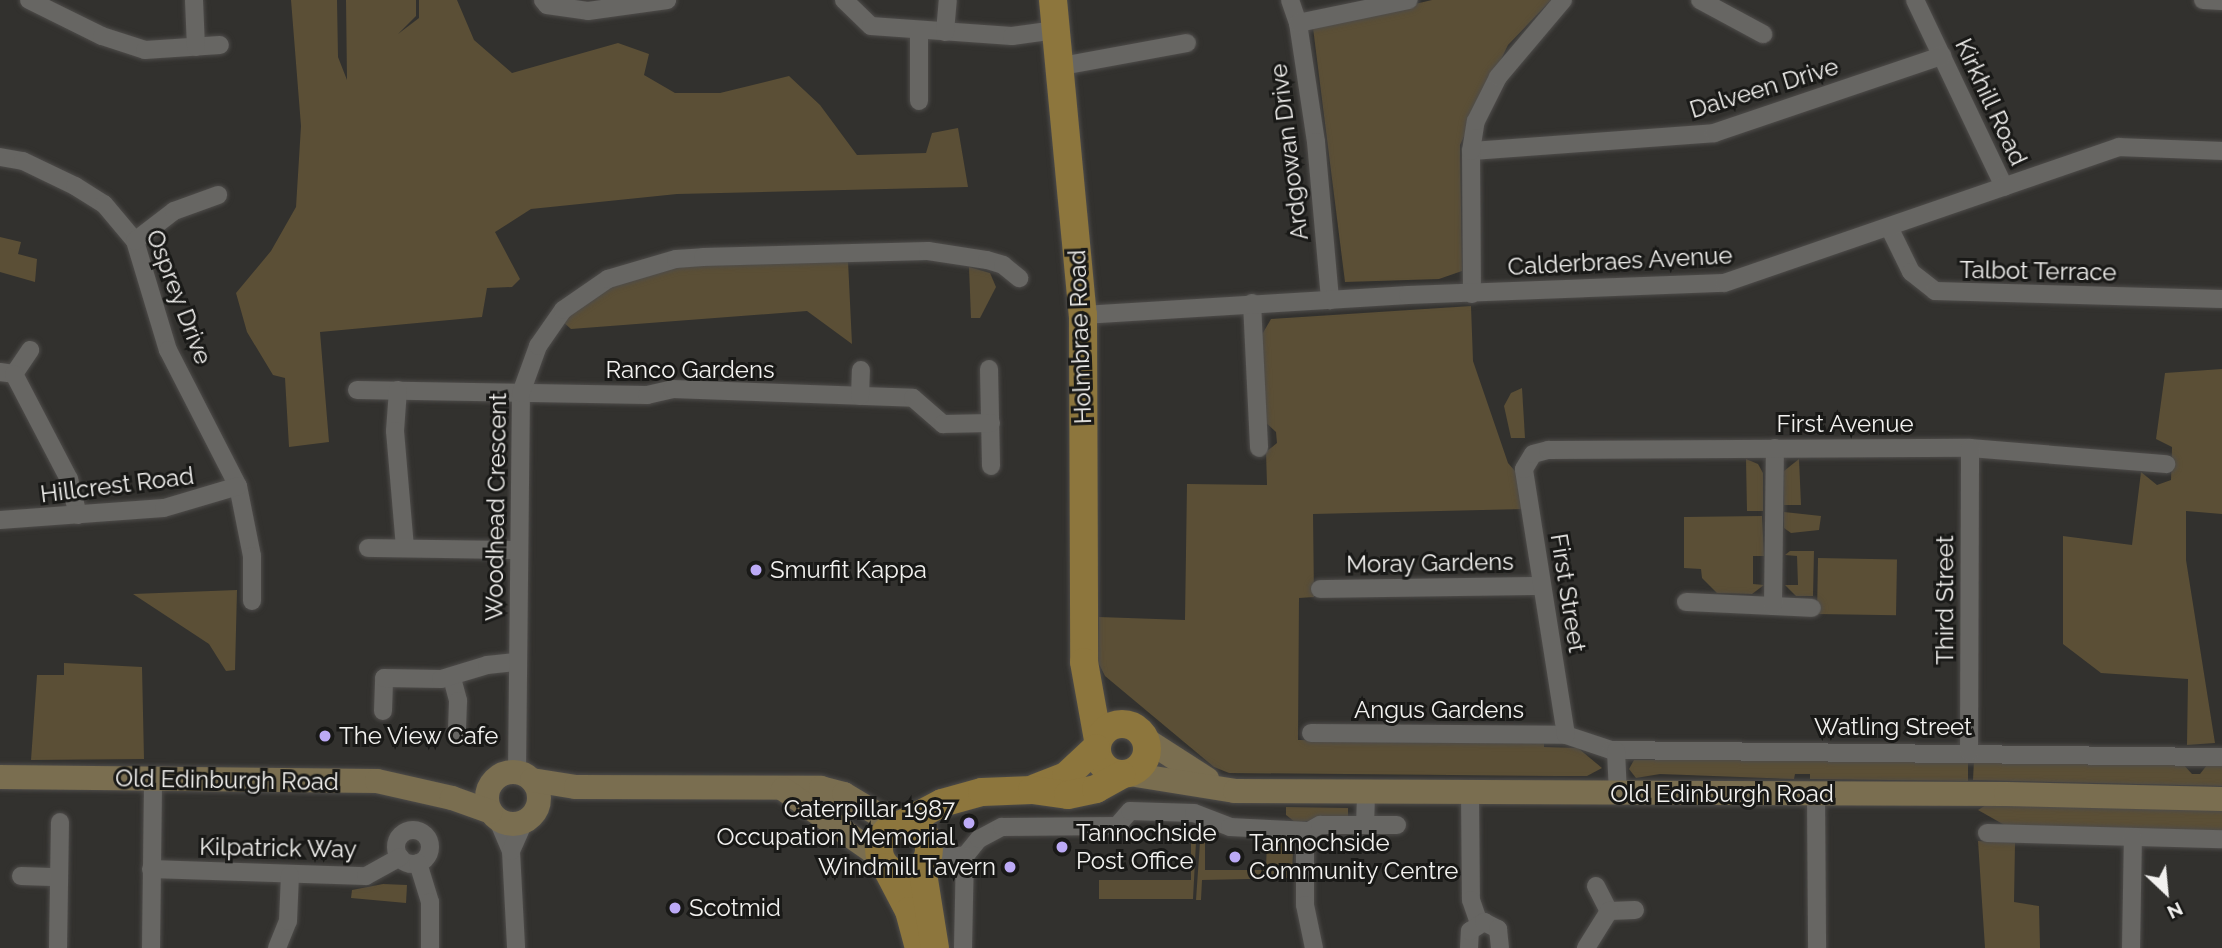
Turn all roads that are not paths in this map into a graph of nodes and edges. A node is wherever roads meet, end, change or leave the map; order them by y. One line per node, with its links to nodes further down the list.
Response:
1 (194, 0): 22 (street)
2 (543, 0): 3 (street)
3 (667, 0)
4 (844, 0): 16 (street)
5 (948, 0): 18 (street)
6 (1053, 0): 17 (main road, Holmbrae Road)
7 (1290, 0): 15 (street, Ardgowan Drive)
8 (1409, 0): 15 (street)
9 (1563, 0): 26 (street)
10 (1700, 0): 19 (street)
11 (2203, 0): 13 (street)
12 (34, 1): 22 (street)
13 (2222, 1)
14 (1921, 2): 23 (street, Kirkhill Road)
15 (1298, 23): 36 (street, Ardgowan Drive)
16 (919, 30): 18 (street); 25 (street)
17 (1056, 30): 18 (street); 24 (main road, Holmbrae Road)
18 (945, 32)
19 (1763, 34)
20 (1187, 43): 24 (street)
21 (220, 45): 22 (street)
22 (196, 47)
23 (1942, 56): 26 (street, Dalveen Drive); 29 (street, Kirkhill Road)
24 (1062, 66): 38 (main road, Holmbrae Road)
25 (919, 102)
26 (1471, 151): 34 (street)
27 (2222, 152): 29 (street, Calderbraes Avenue)
28 (0, 158): 32 (street, Osprey Drive)
29 (2004, 187): 31 (street, Calderbraes Avenue)
30 (218, 195): 32 (street)
31 (1889, 227): 34 (street, Calderbraes Avenue); 35 (street, Talbot Terrace)
32 (135, 241): 54 (street, Osprey Drive)
33 (1019, 278): 45 (street, Woodhead Crescent)
34 (1472, 294): 36 (street, Calderbraes Avenue)
35 (2222, 299)
36 (1330, 300): 37 (street, Calderbraes Avenue)
37 (1252, 303): 38 (street, Calderbraes Avenue); 48 (street)
38 (1083, 315): 67 (main road, Holmbrae Road)
39 (30, 350): 42 (street)
40 (989, 369): 47 (street)
41 (861, 370): 46 (street)
42 (7, 373): 55 (street)
43 (357, 390): 44 (street, Ranco Gardens)
44 (398, 390): 45 (street, Ranco Gardens); 58 (street)
45 (521, 393): 46 (street, Ranco Gardens); 59 (street, Woodhead Crescent)
46 (860, 396): 47 (street, Ranco Gardens)
47 (991, 423): 53 (street)
48 (1259, 448)
49 (1775, 448): 50 (street, First Avenue); 51 (street, First Avenue); 64 (street)
50 (1970, 448): 52 (street, First Avenue); 76 (street, Third Street)
51 (1527, 459): 60 (street, First Street)
52 (2166, 464)
53 (991, 466)
54 (238, 486): 55 (street, Hillcrest Road); 62 (street, Osprey Drive)
55 (78, 515): 56 (street, Hillcrest Road)
56 (0, 520)
57 (368, 548): 58 (street)
58 (405, 548): 59 (street)
59 (519, 550): 66 (street, Woodhead Crescent)
60 (1542, 586): 61 (street, Moray Gardens); 73 (street, First Street)
61 (1320, 589)
62 (252, 601)
63 (1686, 602): 64 (street)
64 (1773, 606): 65 (street)
65 (1812, 608)
66 (517, 662): 68 (street); 79 (street, Woodhead Crescent)
67 (1087, 675): 71 (main road); 74 (main road, Holmbrae Road)
68 (452, 678): 69 (street); 70 (street)
69 (383, 711)
70 (457, 732)
71 (1139, 732): 74 (main road); 78 (main road); 85 (main road)
72 (1311, 733): 73 (street, Angus Gardens)
73 (1566, 735): 75 (street, Watling Street)
74 (1097, 744): 78 (main road); 86 (main road)
75 (1616, 751): 76 (street, Watling Street); 89 (street)
76 (1969, 752): 77 (street, Watling Street)
77 (2222, 757)
78 (1125, 774): 85 (main road, Old Edinburgh Road); 86 (main road)
79 (524, 776): 82 (main road, Old Edinburgh Road); 83 (main road); 95 (main road)
80 (0, 777): 81 (main road, Old Edinburgh Road)
81 (153, 778): 92 (main road, Old Edinburgh Road); 110 (street)
82 (490, 785): 92 (main road, Old Edinburgh Road); 94 (main road)
83 (576, 787): 84 (main road); 95 (main road)
84 (782, 789): 97 (main road); 108 (main road)
85 (1222, 789): 87 (main road, Old Edinburgh Road)
86 (1032, 790): 91 (main road)
87 (1366, 792): 88 (main road, Old Edinburgh Road); 98 (street)
88 (1470, 793): 89 (main road, Old Edinburgh Road); 117 (street)
89 (1618, 793): 90 (main road, Old Edinburgh Road)
90 (1816, 794): 93 (main road, Old Edinburgh Road); 130 (street)
91 (967, 796): 97 (main road); 105 (main road)
92 (452, 797): 94 (main road, Old Edinburgh Road)
93 (2222, 799)
94 (494, 815): 95 (main road, Old Edinburgh Road); 104 (street)
95 (529, 816): 104 (street)
96 (60, 822): 113 (street)
97 (900, 824): 105 (main road); 108 (main road)
98 (1365, 825): 99 (street); 100 (street)
99 (1397, 825)
100 (1309, 831): 106 (street); 126 (street)
101 (1987, 833): 102 (street)
102 (2133, 837): 103 (street); 131 (street)
103 (2222, 839)
104 (511, 851): 122 (street)
105 (926, 854): 106 (street); 108 (main road); 124 (main road)
106 (965, 856): 125 (street)
107 (400, 857): 109 (street); 109 (street); 111 (street, Kilpatrick Way)
108 (882, 862): 123 (main road)
109 (418, 863): 121 (street)
110 (151, 869): 111 (street, Kilpatrick Way); 119 (street)
111 (290, 875): 120 (street)
112 (21, 876): 113 (street)
113 (59, 877): 118 (street)
114 (1596, 886): 116 (street)
115 (1635, 910): 116 (street)
116 (1609, 911): 129 (street)
117 (1479, 923): 127 (street); 128 (street)
118 (58, 948)
119 (151, 948)
120 (277, 948)
121 (430, 948)
122 (516, 948)
123 (919, 948)
124 (934, 948)
125 (963, 948)
126 (1314, 948)
127 (1469, 948)
128 (1502, 948)
129 (1586, 948)
130 (1816, 948)
131 (2131, 948)

